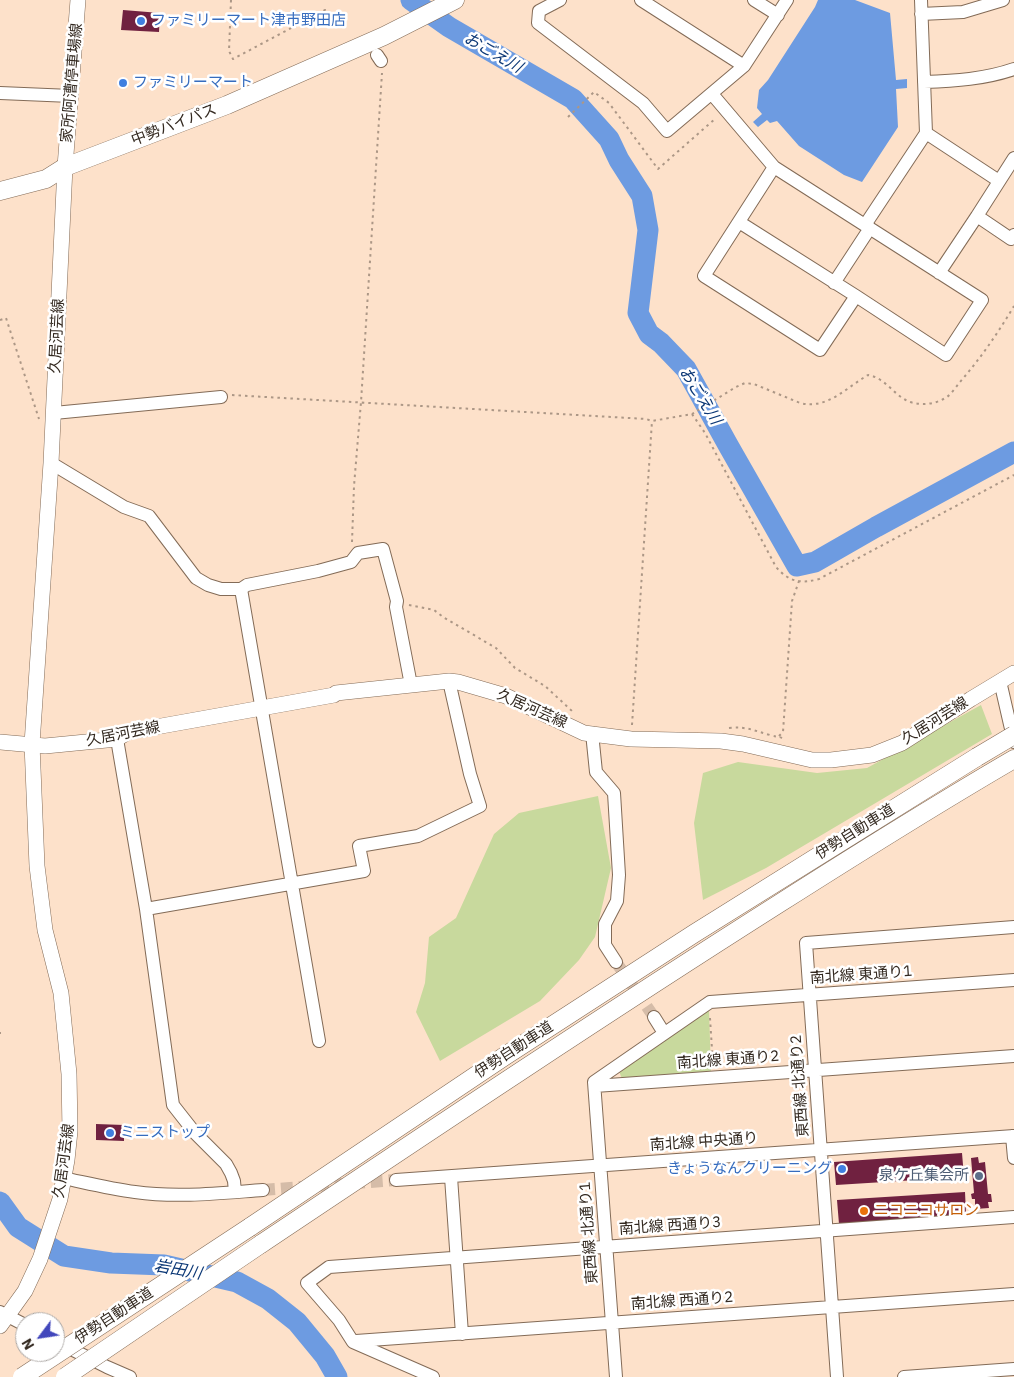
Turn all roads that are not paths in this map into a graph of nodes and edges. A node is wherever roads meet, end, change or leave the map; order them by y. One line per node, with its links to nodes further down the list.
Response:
1 (78, 0): 16 (main road, 家所阿漕停車場線)
2 (454, 0): 20 (highway, 中勢バイパス)
3 (560, 0): 15 (street)
4 (641, 0): 11 (street)
5 (754, 0): 10 (street)
6 (786, 0): 10 (street)
7 (921, 0): 9 (street)
8 (1003, 0): 9 (street)
9 (921, 14): 13 (street)
10 (778, 15): 11 (street)
11 (744, 66): 15 (street)
12 (1014, 69): 13 (street)
13 (924, 82): 17 (street)
14 (0, 93): 16 (street)
15 (712, 94): 19 (street)
16 (71, 96): 20 (main road, 家所阿漕停車場線)
17 (926, 133): 21 (street); 25 (street)
18 (1014, 158): 21 (street)
19 (774, 166): 24 (street); 25 (street)
20 (65, 167): 22 (highway, 中勢バイパス); 31 (main road, 久居河芸線)
21 (999, 181): 23 (street)
22 (0, 191)
23 (977, 216): 26 (street); 27 (street)
24 (739, 222): 28 (street); 29 (street)
25 (867, 226): 27 (street); 28 (street)
26 (1014, 235)
27 (939, 273): 29 (street)
28 (834, 283): 29 (street)
29 (856, 296)
30 (221, 396): 31 (street)
31 (54, 413): 32 (main road, 久居河芸線)
32 (51, 464): 33 (street); 43 (main road, 久居河芸線)
33 (241, 589): 37 (street); 38 (street)
34 (1014, 673): 36 (main road, 久居河芸線)
35 (449, 681): 37 (main road, 久居河芸線); 39 (main road, 久居河芸線); 46 (street)
36 (1000, 681): 39 (main road, 久居河芸線); 44 (street)
37 (411, 685): 38 (main road, 久居河芸線)
38 (262, 709): 41 (main road, 久居河芸線); 46 (street)
39 (592, 734): 49 (street)
40 (1014, 736): 80 (highway, 伊勢自動車道, bridge)
41 (117, 739): 43 (main road, 久居河芸線); 47 (street)
42 (0, 742): 43 (main road, 久居河芸線)
43 (32, 744): 63 (main road, 久居河芸線)
44 (1014, 744)
45 (1014, 759): 81 (highway, 伊勢自動車道, bridge)
46 (292, 883): 47 (street); 54 (street)
47 (146, 909): 66 (street)
48 (1014, 928): 51 (street, 東西線 北通り2)
49 (616, 962)
50 (1014, 980): 51 (street, 南北線 東通り1)
51 (810, 995): 53 (street, 南北線 東通り1); 56 (street, 東西線 北通り2)
52 (654, 1017): 53 (street)
53 (664, 1033): 57 (street)
54 (319, 1041)
55 (1014, 1056): 56 (street, 南北線 東通り2)
56 (815, 1070): 57 (street, 南北線 東通り2); 59 (street, 東西線 北通り2)
57 (595, 1086): 61 (street, 東西線 北通り1)
58 (1013, 1136): 59 (street, 南北線 中央通り); 60 (street)
59 (821, 1150): 61 (street, 南北線 中央通り); 68 (street, 東西線 北通り2)
60 (1014, 1158)
61 (601, 1166): 62 (street, 南北線 中央通り); 69 (street, 東西線 北通り1)
62 (451, 1177): 64 (street, 南北線 中央通り); 70 (street)
63 (62, 1178): 66 (street); 73 (main road, 久居河芸線)
64 (396, 1180)
65 (263, 1190): 66 (street)
66 (235, 1192)
67 (1014, 1218): 68 (street, 南北線 西通り3)
68 (827, 1231): 69 (street, 南北線 西通り3); 72 (street, 東西線 北通り2)
69 (607, 1247): 70 (street, 南北線 西通り3); 74 (street, 東西線 北通り1)
70 (457, 1258): 75 (street); 76 (street, 南北線 西通り3)
71 (1014, 1294): 72 (street, 南北線 西通り2)
72 (832, 1307): 74 (street, 南北線 西通り2); 85 (street, 東西線 北通り2)
73 (6, 1315)
74 (612, 1323): 75 (street, 南北線 西通り2); 84 (street, 東西線 北通り1)
75 (462, 1334): 76 (street, 南北線 西通り2)
76 (353, 1342): 83 (street)
77 (65, 1346): 82 (street)
78 (1014, 1369): 79 (street)
79 (985, 1374): 87 (street)
80 (22, 1377)
81 (65, 1377)
82 (130, 1377)
83 (433, 1377)
84 (616, 1377)
85 (837, 1377)
86 (904, 1377): 87 (street)
87 (910, 1377)

